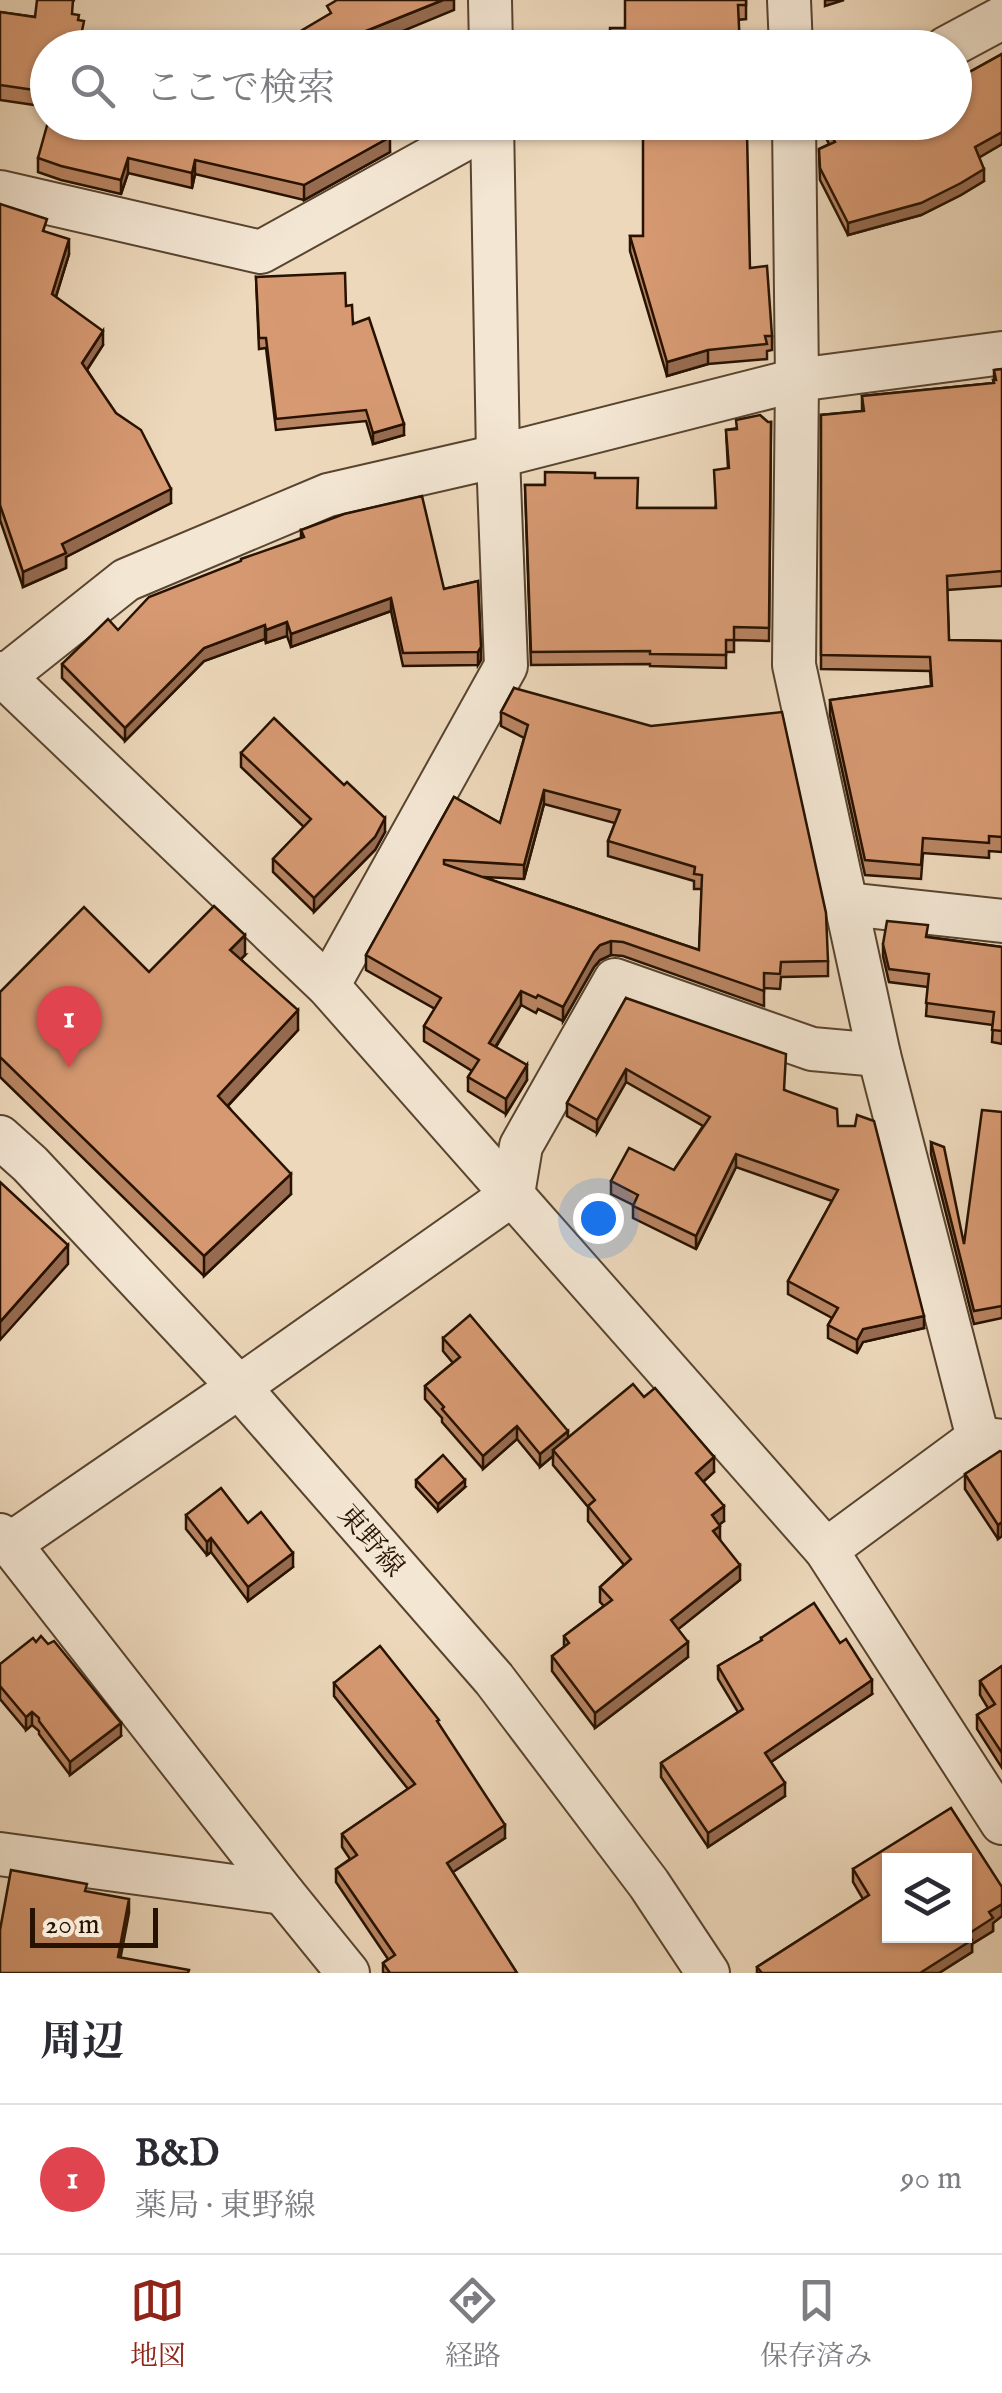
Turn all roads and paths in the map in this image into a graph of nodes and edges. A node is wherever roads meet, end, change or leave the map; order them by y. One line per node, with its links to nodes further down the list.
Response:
1 (490, 0): 4 (street)
2 (790, 0): 5 (street)
3 (1002, 18): 6 (street)
4 (491, 30)
5 (791, 30)
6 (972, 34)
7 (462, 140): 10 (street)
8 (492, 140): 13 (street)
9 (798, 140): 12 (street)
10 (0, 192)
11 (1002, 354): 12 (street)
12 (797, 380): 13 (street); 15 (street)
13 (498, 456): 14 (street); 17 (street)
14 (2, 676): 17 (street)
15 (847, 904): 16 (street); 18 (street)
16 (1002, 921)
17 (328, 986): 20 (street)
18 (879, 1055): 20 (street); 22 (street)
19 (0, 1137): 21 (street, 東野線)
20 (512, 1194): 21 (street); 24 (street)
21 (240, 1387): 23 (street); 29 (street, 東野線)
22 (990, 1439): 24 (street)
23 (3, 1540): 27 (street)
24 (826, 1550): 25 (street)
25 (1002, 1822)
26 (0, 1854): 27 (street)
27 (283, 1894): 28 (street)
28 (348, 1973)
29 (708, 1973)

